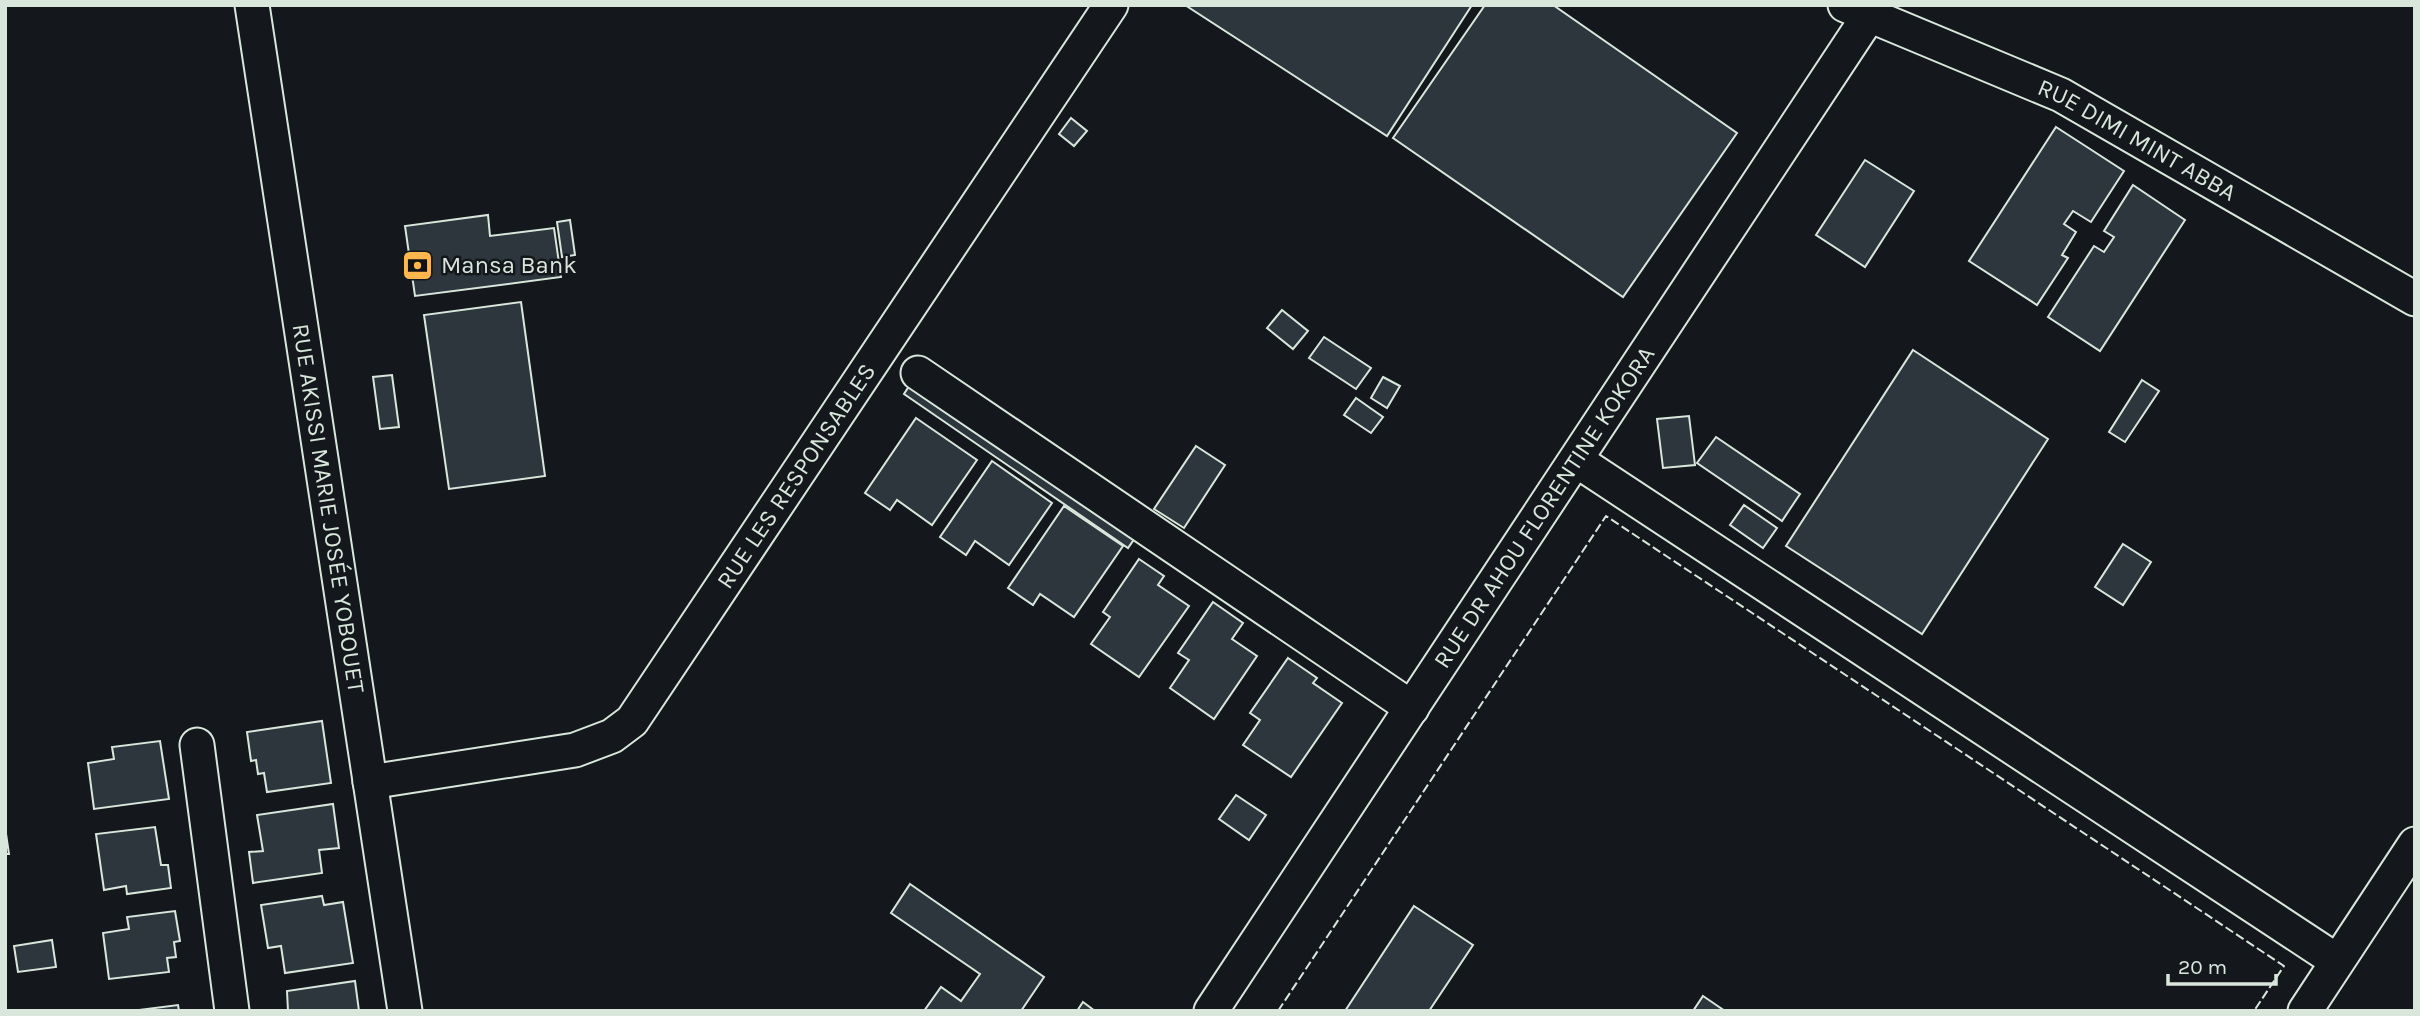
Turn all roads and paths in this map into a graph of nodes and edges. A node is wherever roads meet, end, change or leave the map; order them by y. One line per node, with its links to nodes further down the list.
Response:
1 (252, 5): 9 (street, RUE AKISSI MARIE JOSÉE YOBOUET)
2 (1111, 5): 9 (street, RUE LES RESPONSABLES)
3 (1864, 9): 4 (street, RUE DIMI MINT ABBA); 6 (street, RUE DR AHOU FLORENTINE KOKORA)
4 (2415, 299)
5 (918, 373): 7 (street)
6 (1576, 460): 7 (street, RUE DR AHOU FLORENTINE KOKORA); 11 (street)
7 (1412, 708): 14 (street, RUE DR AHOU FLORENTINE KOKORA)
8 (197, 745): 12 (street)
9 (370, 782): 13 (street, RUE AKISSI MARIE JOSÉE YOBOUET)
10 (2415, 844): 11 (street)
11 (2337, 961): 15 (street)
12 (232, 1011)
13 (405, 1011)
14 (1211, 1011)
15 (2305, 1011)

